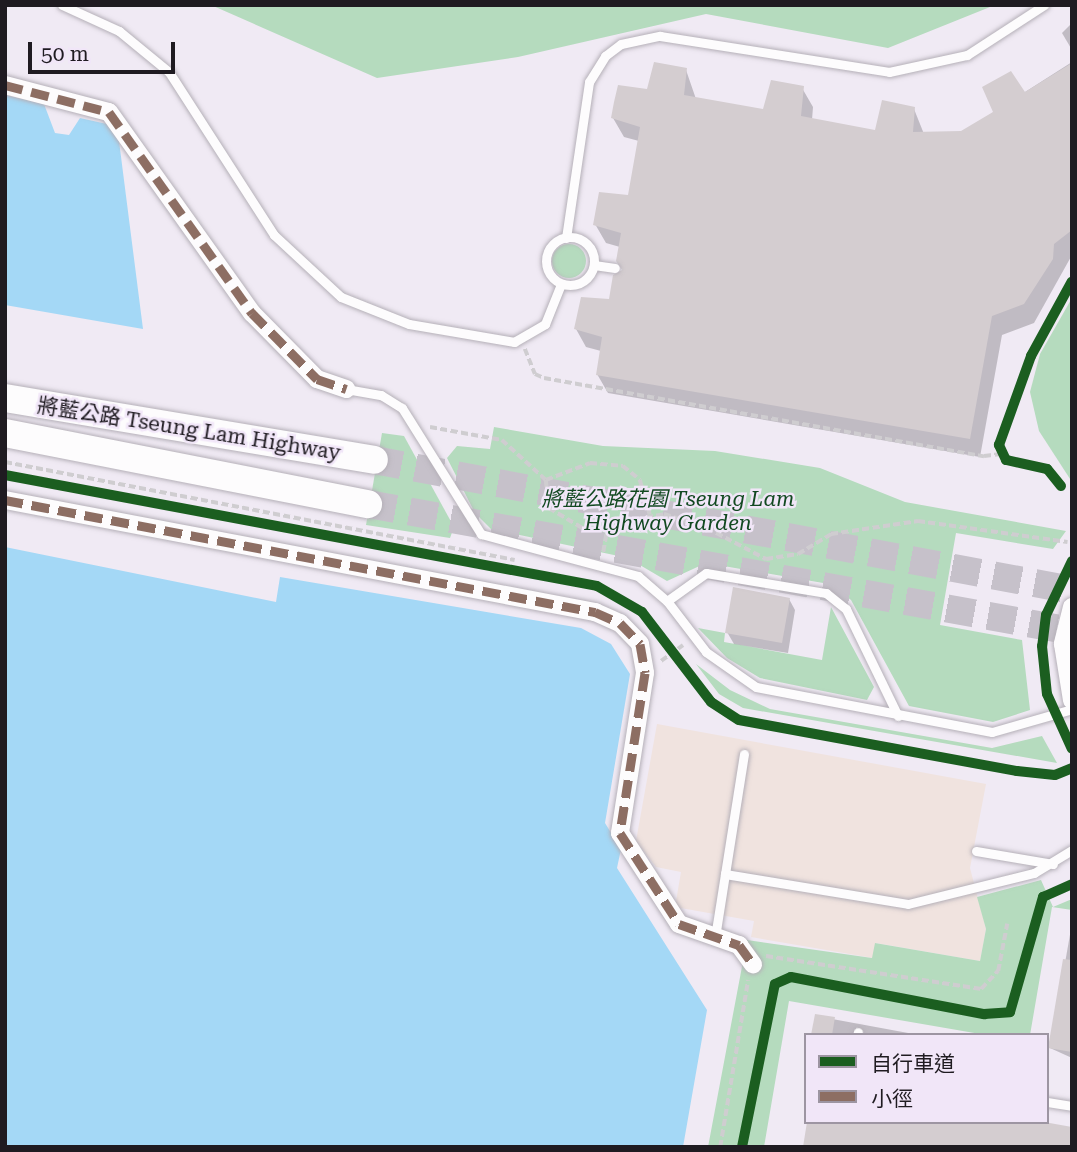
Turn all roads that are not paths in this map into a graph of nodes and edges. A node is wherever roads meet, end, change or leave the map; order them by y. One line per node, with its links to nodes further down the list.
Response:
1 (62, 5): 7 (lane)
2 (1044, 5): 4 (lane)
3 (5, 85): 8 (street)
4 (566, 237): 5 (lane); 7 (lane)
5 (594, 265): 6 (lane); 7 (lane)
6 (615, 268)
7 (561, 284)
8 (346, 389): 14 (lane)
9 (5, 398): 11 (main road, 將藍公路 Tseung Lam Highway)
10 (5, 433): 13 (main road, 將藍公路 Tseung Lam Highway)
11 (374, 460)
12 (5, 500): 24 (street)
13 (368, 504)
14 (667, 601): 18 (lane); 18 (lane)
15 (1072, 607): 16 (street)
16 (1072, 700)
17 (1072, 709): 18 (lane)
18 (898, 716)
19 (744, 754): 23 (lane)
20 (1072, 850): 22 (lane)
21 (976, 851): 22 (lane)
22 (1053, 863): 23 (lane)
23 (725, 874): 24 (lane)
24 (715, 939): 25 (street)
25 (753, 964)
26 (1049, 1102): 27 (lane)
27 (1072, 1106)

